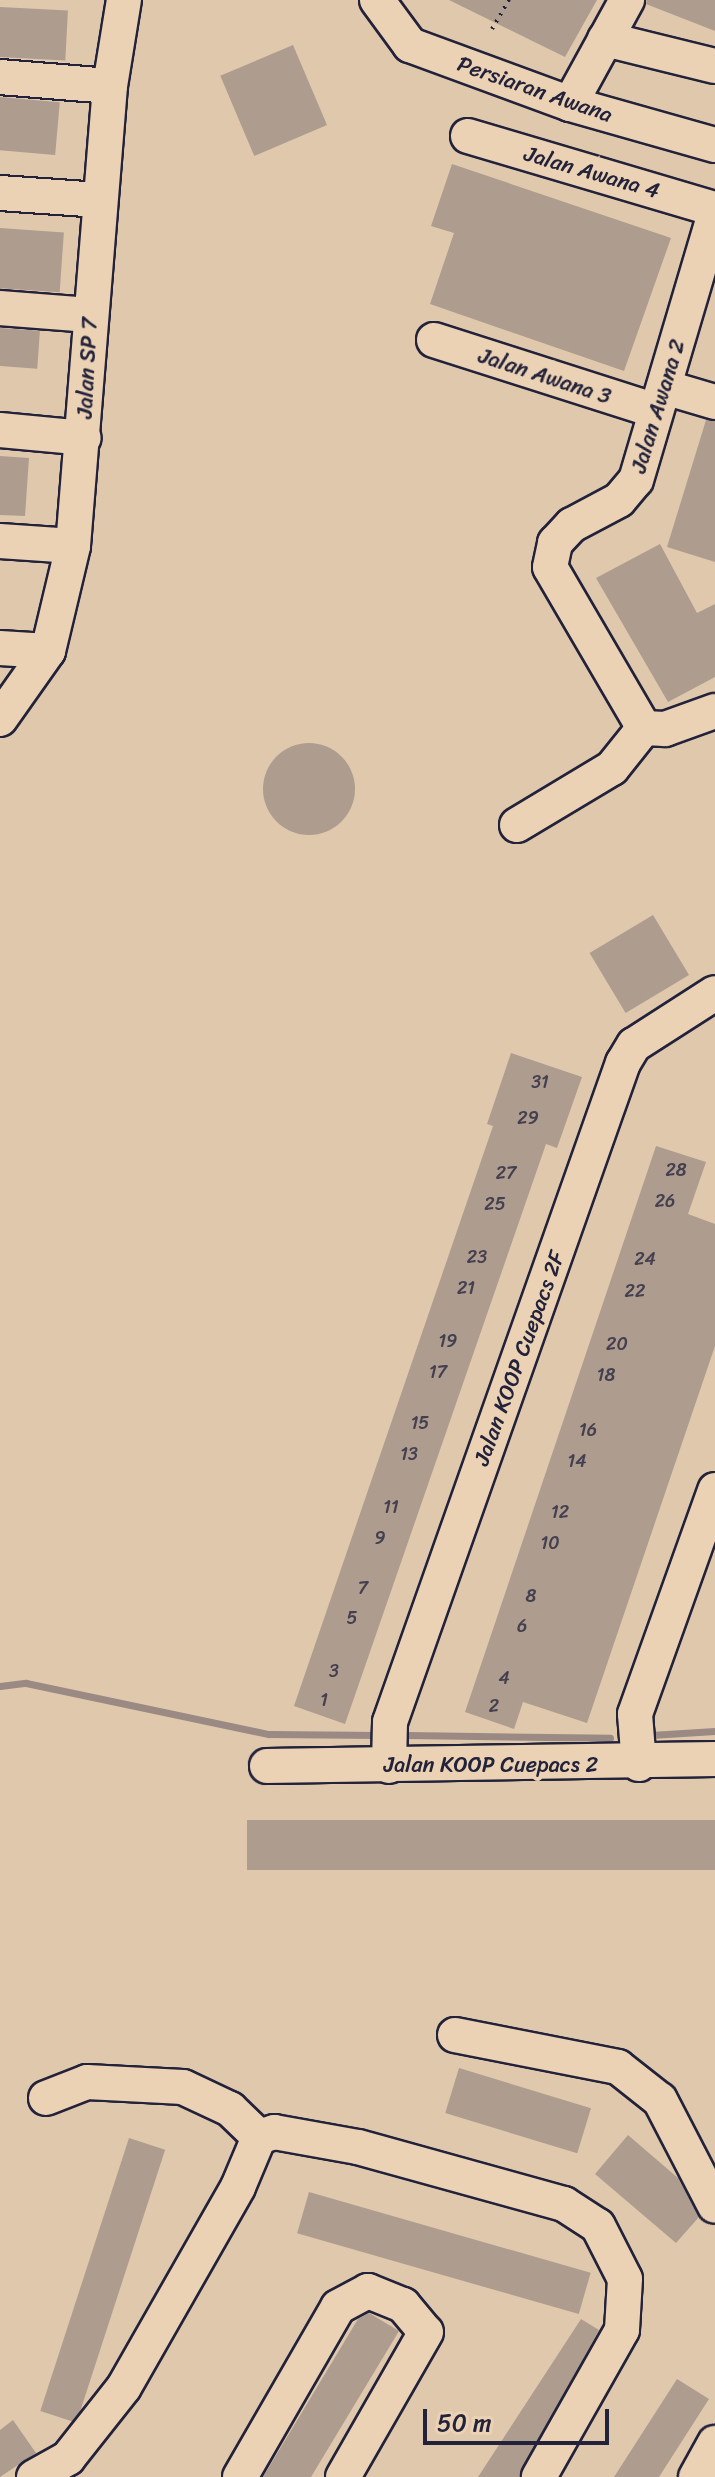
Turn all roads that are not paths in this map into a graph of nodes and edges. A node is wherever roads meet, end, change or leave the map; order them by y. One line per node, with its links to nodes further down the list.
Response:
1 (124, 0): 7 (street, Jalan SP 7)
2 (627, 0): 4 (street)
3 (380, 2): 8 (street, Persiaran Awana)
4 (605, 39): 5 (street); 8 (street)
5 (715, 66)
6 (0, 77): 7 (street)
7 (110, 86): 12 (street, Jalan SP 7)
8 (570, 104): 10 (street, Persiaran Awana)
9 (468, 136): 13 (street, Jalan Awana 4)
10 (715, 145)
11 (0, 193): 12 (street)
12 (100, 200): 15 (street, Jalan SP 7)
13 (715, 211): 17 (street, Jalan Awana 2)
14 (0, 308): 15 (street)
15 (89, 315): 20 (street, Jalan SP 7)
16 (434, 340): 17 (street, Jalan Awana 3)
17 (660, 399): 18 (street, Jalan Awana 3); 27 (street, Jalan Awana 2)
18 (715, 402)
19 (0, 430): 20 (street)
20 (84, 438): 22 (street, Jalan SP 7)
21 (0, 541): 22 (street)
22 (73, 546): 24 (street, Jalan SP 7)
23 (0, 648): 24 (street)
24 (48, 651): 26 (street, Jalan SP 7)
25 (715, 711): 27 (street)
26 (0, 719)
27 (644, 728): 28 (street)
28 (517, 825)
29 (715, 993): 34 (street, Jalan KOOP Cuepacs 2F)
30 (715, 1490): 32 (street)
31 (715, 1759): 32 (street, Jalan KOOP Cuepacs 2)
32 (639, 1764): 34 (street, Jalan KOOP Cuepacs 2)
33 (267, 1766): 34 (street, Jalan KOOP Cuepacs 2)
34 (389, 1766)
35 (455, 2035): 38 (street)
36 (46, 2098): 37 (street)
37 (259, 2137): 40 (street); 43 (street)
38 (715, 2206)
39 (715, 2443): 44 (street)
40 (34, 2477)
41 (240, 2477): 42 (street)
42 (343, 2477)
43 (539, 2477)
44 (696, 2477)

